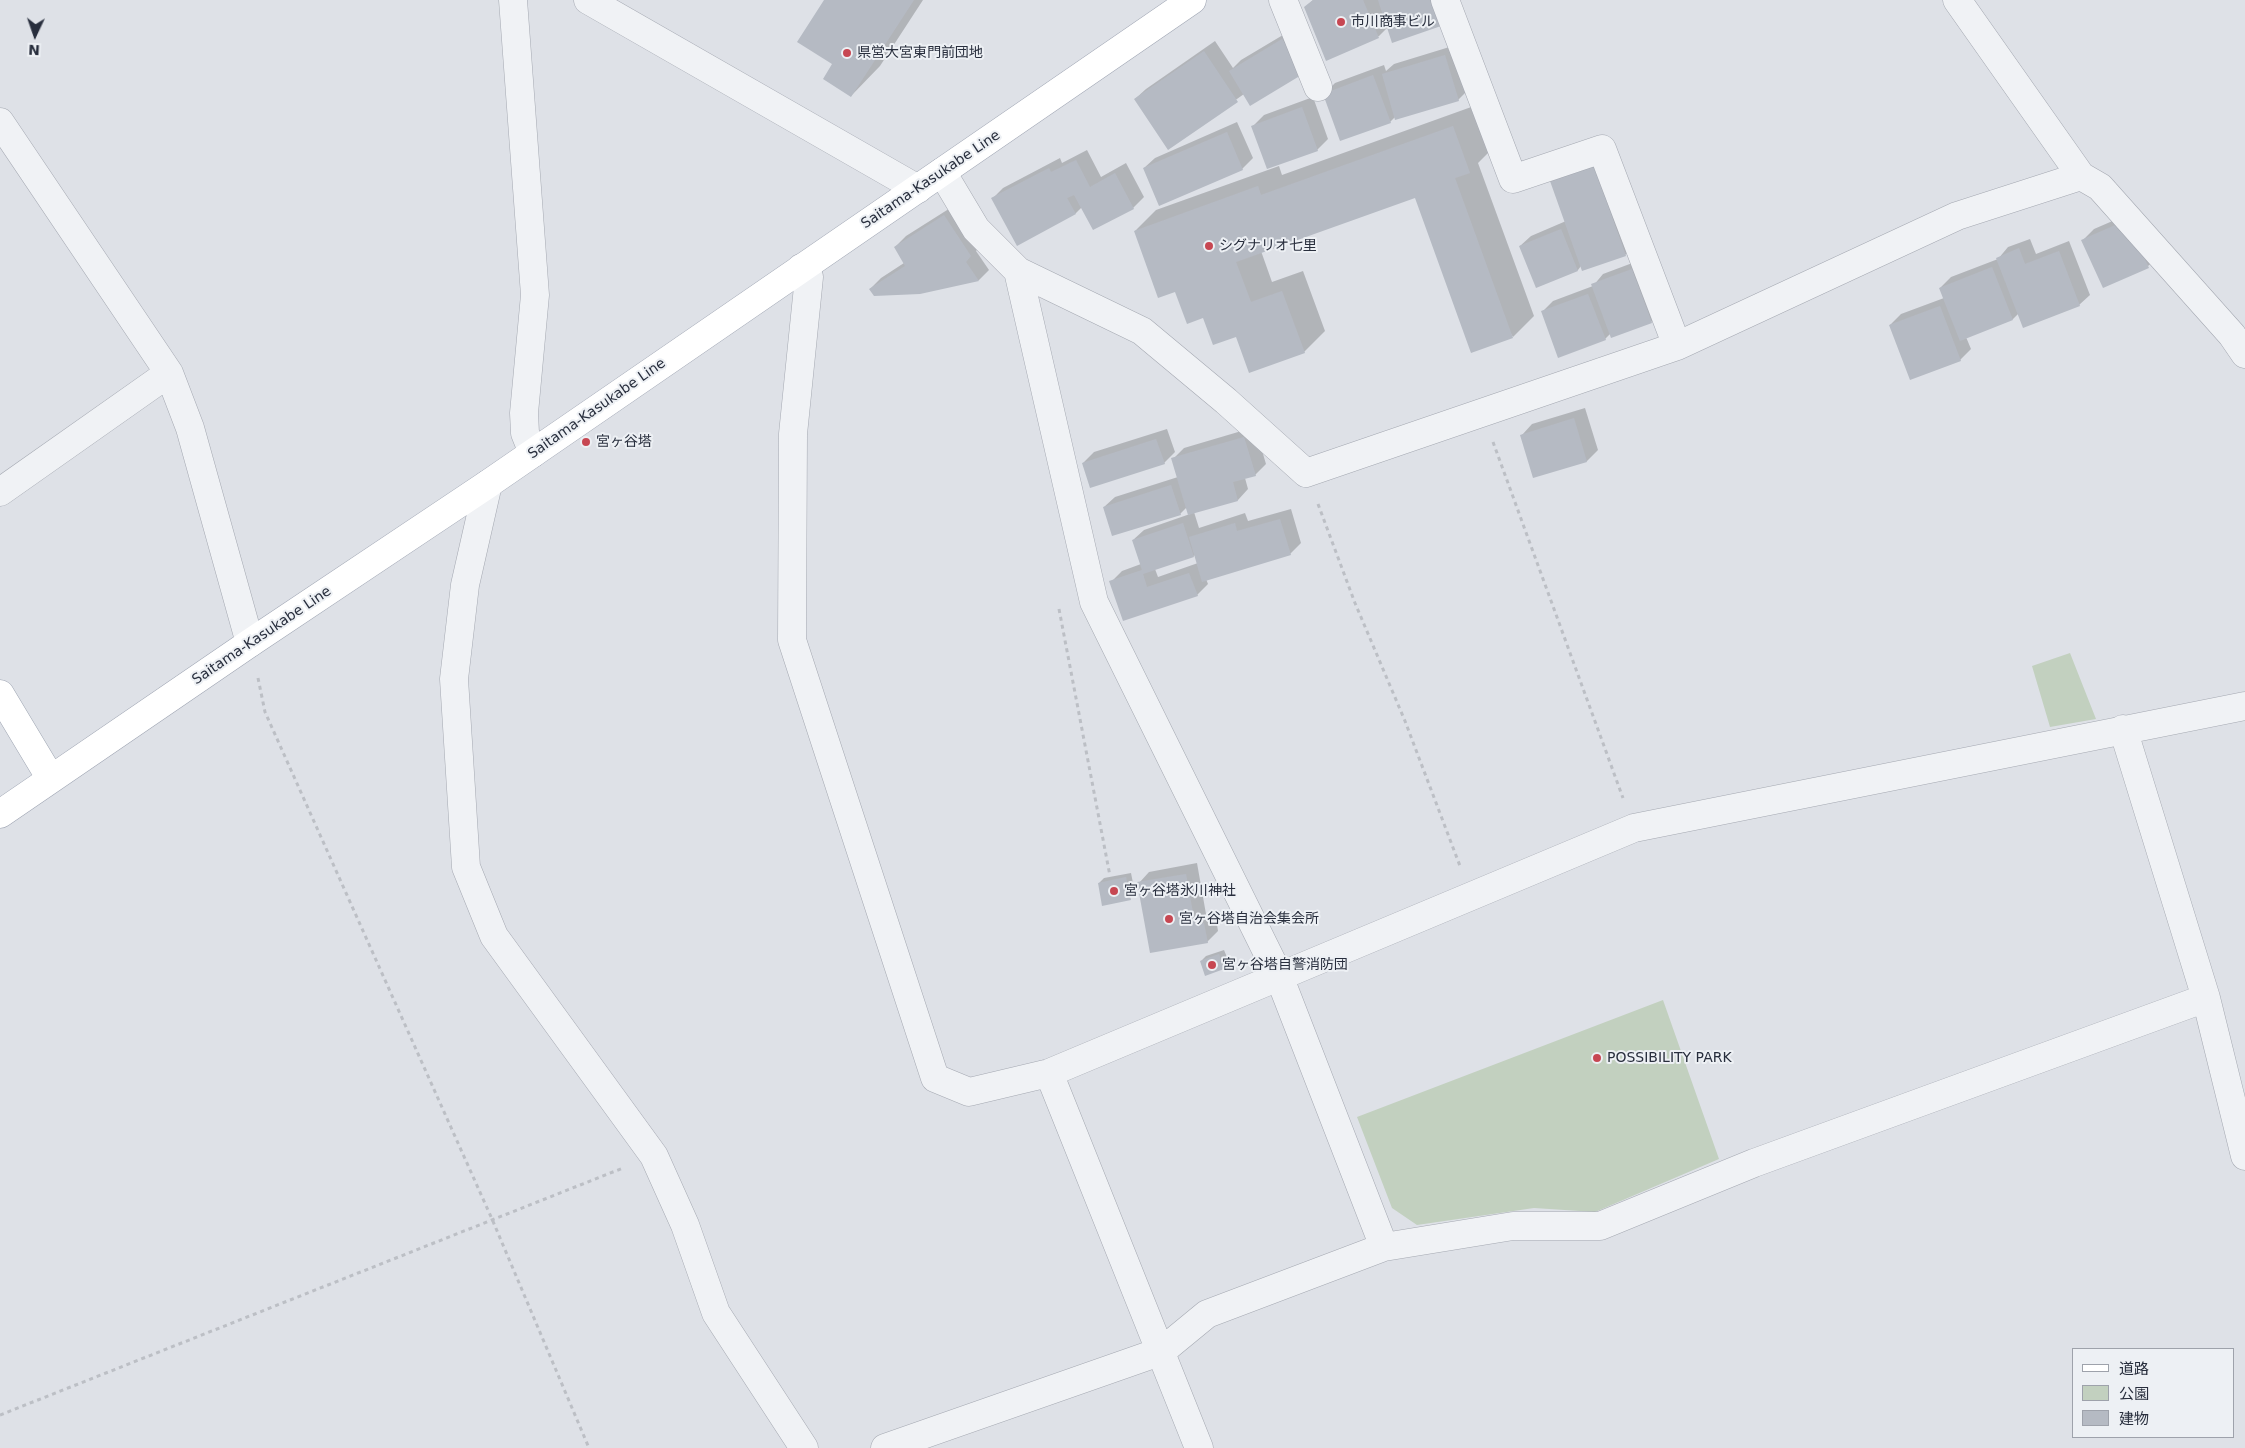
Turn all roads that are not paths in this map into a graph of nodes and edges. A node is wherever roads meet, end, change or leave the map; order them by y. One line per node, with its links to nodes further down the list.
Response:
1 (513, 0): 17 (street)
2 (588, 0): 11 (street)
3 (1192, 0): 9 (main road, Saitama-Kasukabe Line)
4 (1283, 0): 7 (street)
5 (1445, 0): 14 (street)
6 (1957, 0): 10 (street)
7 (1318, 87)
8 (0, 122): 16 (street)
9 (942, 172): 11 (main road, Saitama-Kasukabe Line); 13 (street)
10 (2081, 176): 14 (street); 15 (street)
11 (918, 189): 12 (main road, Saitama-Kasukabe Line)
12 (801, 268): 17 (main road, Saitama-Kasukabe Line); 28 (street)
13 (1018, 271): 14 (street); 26 (street)
14 (1677, 346)
15 (2245, 354)
16 (169, 373): 19 (street); 20 (street)
17 (533, 453): 18 (main road, Saitama-Kasukabe Line)
18 (488, 484): 20 (main road, Saitama-Kasukabe Line); 32 (street)
19 (0, 492)
20 (250, 643): 24 (main road, Saitama-Kasukabe Line)
21 (0, 694): 24 (main road)
22 (2245, 706): 23 (street)
23 (2123, 729): 26 (street); 27 (street)
24 (51, 779): 25 (main road, Saitama-Kasukabe Line)
25 (0, 814)
26 (1279, 976): 28 (street); 30 (street)
27 (2206, 998): 29 (street); 30 (street)
28 (1049, 1073): 31 (street)
29 (2245, 1156)
30 (1384, 1247): 31 (street)
31 (1162, 1351): 33 (street); 34 (street)
32 (804, 1448)
33 (885, 1448)
34 (1199, 1448)

